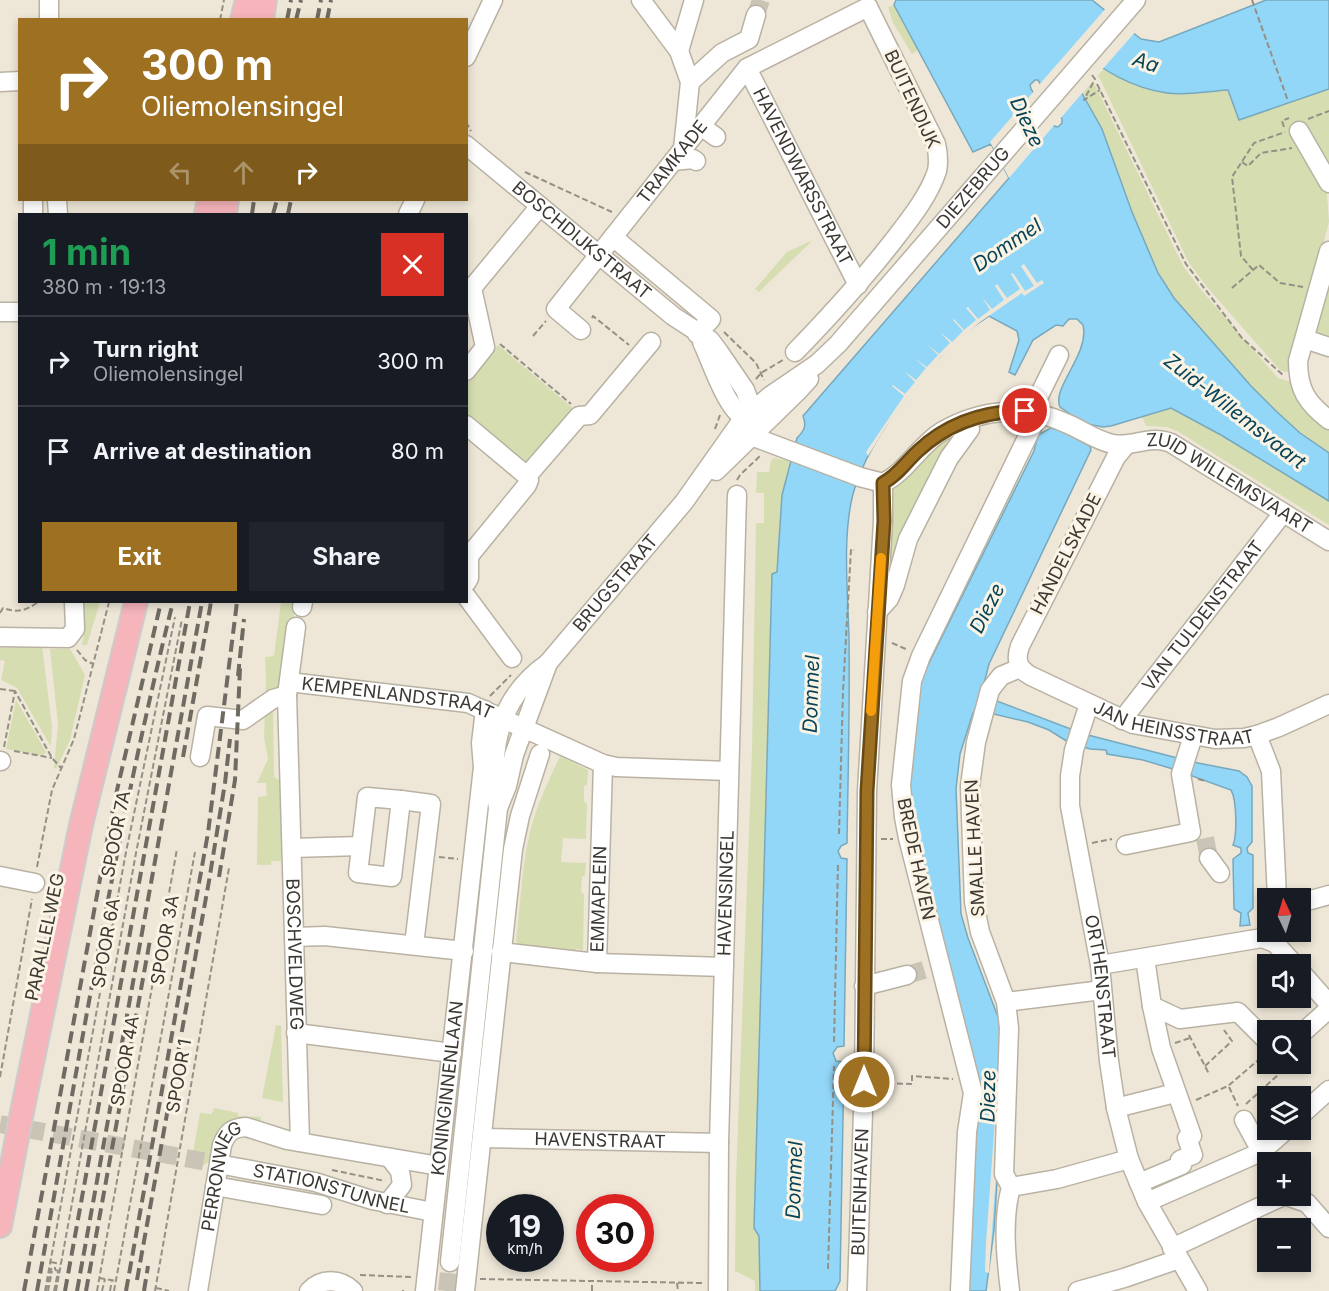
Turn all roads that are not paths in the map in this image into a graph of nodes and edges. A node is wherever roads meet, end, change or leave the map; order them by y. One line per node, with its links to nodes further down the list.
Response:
1 (49, 0): 10 (street)
2 (247, 0): 11 (main road)
3 (265, 0): 12 (main road)
4 (493, 0): 14 (street)
5 (641, 0): 13 (street)
6 (694, 0): 13 (street)
7 (870, 3): 15 (street); 29 (street, BUITENDIJK)
8 (1132, 5): 42 (street, DIEZEBRUG)
9 (756, 15): 18 (street)
10 (50, 18)
11 (243, 18)
12 (262, 18)
13 (679, 51): 18 (street)
14 (468, 53)
15 (747, 68): 19 (street, TRAMKADE); 29 (street, HAVENDWARSSTRAAT)
16 (18, 81): 17 (street)
17 (0, 82)
18 (690, 82): 23 (street)
19 (701, 126): 21 (street); 23 (street, TRAMKADE)
20 (1299, 131): 24 (street)
21 (716, 137)
22 (468, 147): 25 (street, BOSCHDIJKSTRAAT)
23 (684, 157): 26 (street, TRAMKADE)
24 (1329, 183)
25 (540, 206): 28 (street, BOSCHDIJKSTRAAT); 39 (street)
26 (613, 237): 28 (street, TRAMKADE); 33 (street, BOSCHDIJKSTRAAT)
27 (1329, 251): 34 (street)
28 (599, 256): 32 (street, TRAMKADE); 33 (street, BOSCHDIJKSTRAAT)
29 (858, 285): 37 (street, BUITENDIJK)
30 (0, 312): 31 (street)
31 (18, 312)
32 (581, 330)
33 (697, 333): 42 (street, BOSCHDIJKSTRAAT); 42 (street, BOSCHDIJKSTRAAT)
34 (1305, 339): 35 (street); 41 (street)
35 (1329, 347)
36 (645, 348): 46 (street)
37 (795, 352)
38 (1059, 355): 40 (street, BREDE HAVEN)
39 (468, 369)
40 (1035, 412): 45 (street); 47 (street); 150 (street, BREDE HAVEN)
41 (1329, 420)
42 (751, 423): 47 (street); 49 (street, BRUGSTRAAT); 49 (street, BRUGSTRAAT)
43 (468, 427): 46 (street)
44 (970, 429): 57 (street)
45 (1126, 444): 50 (street, ZUID WILLEMSVAART); 62 (street, HANDELSKADE)
46 (527, 476): 52 (street)
47 (883, 483): 57 (street, BUITENHAVEN)
48 (737, 488): 76 (street, HAVENSINGEL)
49 (684, 502): 61 (street, BRUGSTRAAT)
50 (1283, 513): 51 (street, ZUID WILLEMSVAART); 68 (street, VAN TULDENSTRAAT)
51 (1329, 540)
52 (468, 580)
53 (468, 599): 60 (street)
54 (74, 603): 59 (street)
55 (122, 603): 75 (main road)
56 (136, 603): 75 (main road)
57 (877, 612): 102 (street, BUITENHAVEN)
58 (296, 627): 63 (street, BOSCHVELDWEG)
59 (0, 637)
60 (512, 658)
61 (548, 663): 67 (street); 69 (street)
62 (1020, 668): 64 (street, JAN HEINSSTRAAT); 104 (street, SMALLE HAVEN)
63 (288, 688): 66 (street, KEMPENLANDSTRAAT); 73 (street); 81 (street, BOSCHVELDWEG)
64 (1089, 704): 68 (street, JAN HEINSSTRAAT); 98 (street, ORTHENSTRAAT)
65 (1329, 704): 70 (street, JAN HEINSSTRAAT)
66 (485, 710): 67 (street, KEMPENLANDSTRAAT); 90 (street)
67 (502, 718): 69 (street); 78 (street)
68 (1122, 720): 71 (street, JAN HEINSSTRAAT)
69 (525, 728): 74 (street); 78 (street)
70 (1257, 735): 71 (street, JAN HEINSSTRAAT); 86 (street)
71 (1192, 741): 79 (street)
72 (540, 754): 95 (street)
73 (200, 757)
74 (603, 764): 76 (street); 97 (street, EMMAPLEIN)
75 (79, 770): 114 (main road, PARALLELWEG)
76 (729, 771): 99 (street, HAVENSINGEL)
77 (401, 800): 80 (street); 82 (street); 83 (street)
78 (498, 808): 88 (street)
79 (1126, 844)
80 (361, 846): 81 (street); 82 (street)
81 (292, 848): 91 (street, BOSCHVELDWEG)
82 (394, 852): 83 (street)
83 (425, 855): 93 (street)
84 (0, 876): 85 (street)
85 (34, 883)
86 (1277, 888)
87 (1329, 895): 89 (street)
88 (489, 896): 90 (street); 95 (street)
89 (1311, 900)
90 (467, 915): 94 (street, KONINGINNENLAAN)
91 (294, 937): 93 (street); 109 (street, BOSCHVELDWEG)
92 (1257, 939): 96 (street)
93 (414, 945): 94 (street)
94 (464, 951): 111 (street, KONINGINNENLAAN)
95 (492, 953): 97 (street, EMMAPLEIN); 118 (street, KONINGINNENLAAN); 142 (street, KONINGINNENLAAN)
96 (1145, 958): 98 (street); 106 (street)
97 (597, 963): 99 (street)
98 (1100, 965): 103 (street, ORTHENSTRAAT)
99 (724, 967): 121 (street, HAVENSINGEL)
100 (907, 975): 102 (street)
101 (1311, 984): 105 (street)
102 (864, 986): 149 (street, BUITENHAVEN)
103 (1102, 990): 104 (street); 116 (street, ORTHENSTRAAT)
104 (1006, 1002): 132 (street, SMALLE HAVEN)
105 (1329, 1004)
106 (1152, 1006): 110 (street); 113 (street)
107 (1329, 1009): 108 (street)
108 (1311, 1025)
109 (296, 1033): 111 (street); 120 (street, BOSCHVELDWEG)
110 (1257, 1034)
111 (452, 1053): 128 (street, KONINGINNENLAAN)
112 (1329, 1090): 115 (street)
113 (1176, 1093): 116 (street); 130 (street)
114 (16, 1106): 124 (main road); 139 (main road)
115 (1311, 1106)
116 (1116, 1108): 126 (street, ORTHENSTRAAT)
117 (1244, 1120): 122 (street)
118 (482, 1138): 121 (street, HAVENSTRAAT); 144 (street, KONINGINNENLAAN)
119 (1278, 1140): 123 (street)
120 (300, 1142): 125 (street); 131 (street, PERRONWEG)
121 (719, 1143): 146 (street, HAVENSINGEL)
122 (1261, 1152)
123 (1269, 1152)
124 (0, 1157)
125 (390, 1158): 128 (street); 134 (street)
126 (1129, 1159): 130 (street, ORTHENSTRAAT); 132 (street)
127 (1257, 1161): 133 (street)
128 (439, 1166): 138 (street, KONINGINNENLAAN)
129 (229, 1167): 134 (street, STATIONSTUNNEL)
130 (1139, 1183): 133 (street, ORTHENSTRAAT)
131 (215, 1186): 135 (street); 147 (street, PERRONWEG)
132 (1011, 1187): 151 (street, SMALLE HAVEN)
133 (1147, 1202): 141 (street, ORTHENSTRAAT)
134 (387, 1204): 138 (street, STATIONSTUNNEL)
135 (322, 1205)
136 (1266, 1206): 141 (street)
137 (1310, 1206): 140 (street)
138 (433, 1212): 143 (street, KONINGINNENLAAN)
139 (0, 1226)
140 (1329, 1228)
141 (1175, 1254): 152 (street); 153 (street, ORTHENSTRAAT)
142 (450, 1263)
143 (426, 1284)
144 (466, 1285)
145 (354, 1286): 148 (street)
146 (718, 1287)
147 (198, 1291)
148 (309, 1291)
149 (857, 1291)
150 (960, 1291)
151 (1010, 1291)
152 (1079, 1291)
153 (1198, 1291)

